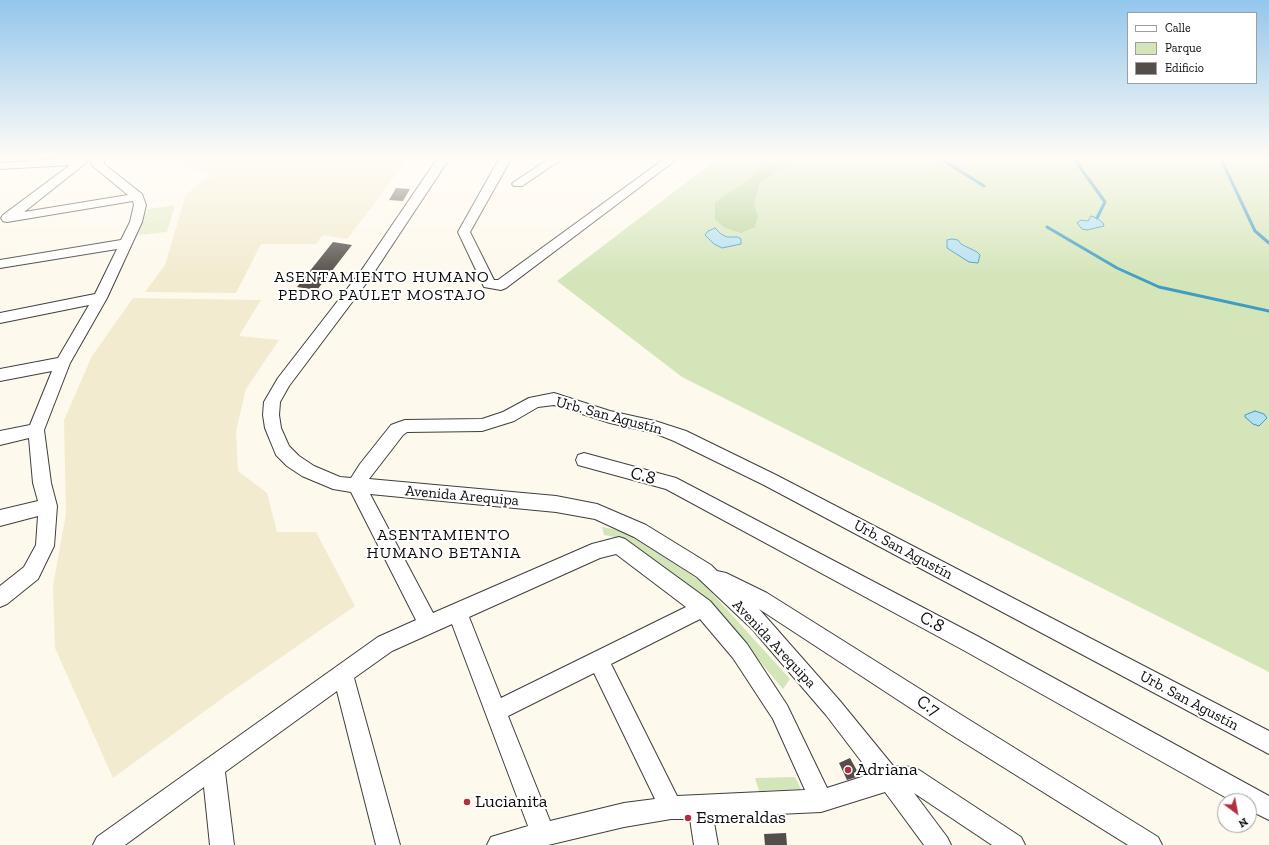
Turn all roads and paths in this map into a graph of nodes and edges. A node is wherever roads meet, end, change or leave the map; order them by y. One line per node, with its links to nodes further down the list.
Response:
1 (34, 198): 7 (street)
2 (130, 198): 7 (street)
3 (138, 198): 8 (street)
4 (417, 198): 17 (street, Avenida Arequipa)
5 (483, 198): 6 (street)
6 (618, 198)
7 (4, 221)
8 (126, 243): 9 (street); 10 (street)
9 (0, 264)
10 (100, 298): 11 (street); 12 (street)
11 (0, 318)
12 (63, 363): 13 (street); 14 (street)
13 (0, 375)
14 (36, 430): 15 (street); 18 (street)
15 (0, 438)
16 (584, 460): 34 (street, C.8)
17 (356, 486): 20 (street, Avenida Arequipa); 24 (street); 28 (street, Urb. San Agustín)
18 (48, 506): 19 (street); 21 (street)
19 (0, 518)
20 (704, 571): 30 (street, Avenida Arequipa); 43 (street, C.7)
21 (0, 598)
22 (703, 608): 23 (street); 25 (street); 31 (street)
23 (457, 612): 24 (street); 27 (street)
24 (429, 625): 26 (street)
25 (598, 660): 27 (street); 33 (street)
26 (342, 675): 29 (street); 38 (street)
27 (496, 711): 35 (street)
28 (1269, 744)
29 (213, 767): 36 (street); 37 (street)
30 (889, 779): 31 (street); 41 (street, Avenida Arequipa); 42 (street)
31 (821, 801): 32 (street)
32 (700, 806): 33 (street); 40 (street)
33 (671, 808): 35 (street)
34 (1269, 809)
35 (543, 834): 39 (street)
36 (105, 845)
37 (222, 845)
38 (388, 845)
39 (499, 845)
40 (706, 845)
41 (939, 845)
42 (1013, 845)
43 (1150, 845)

